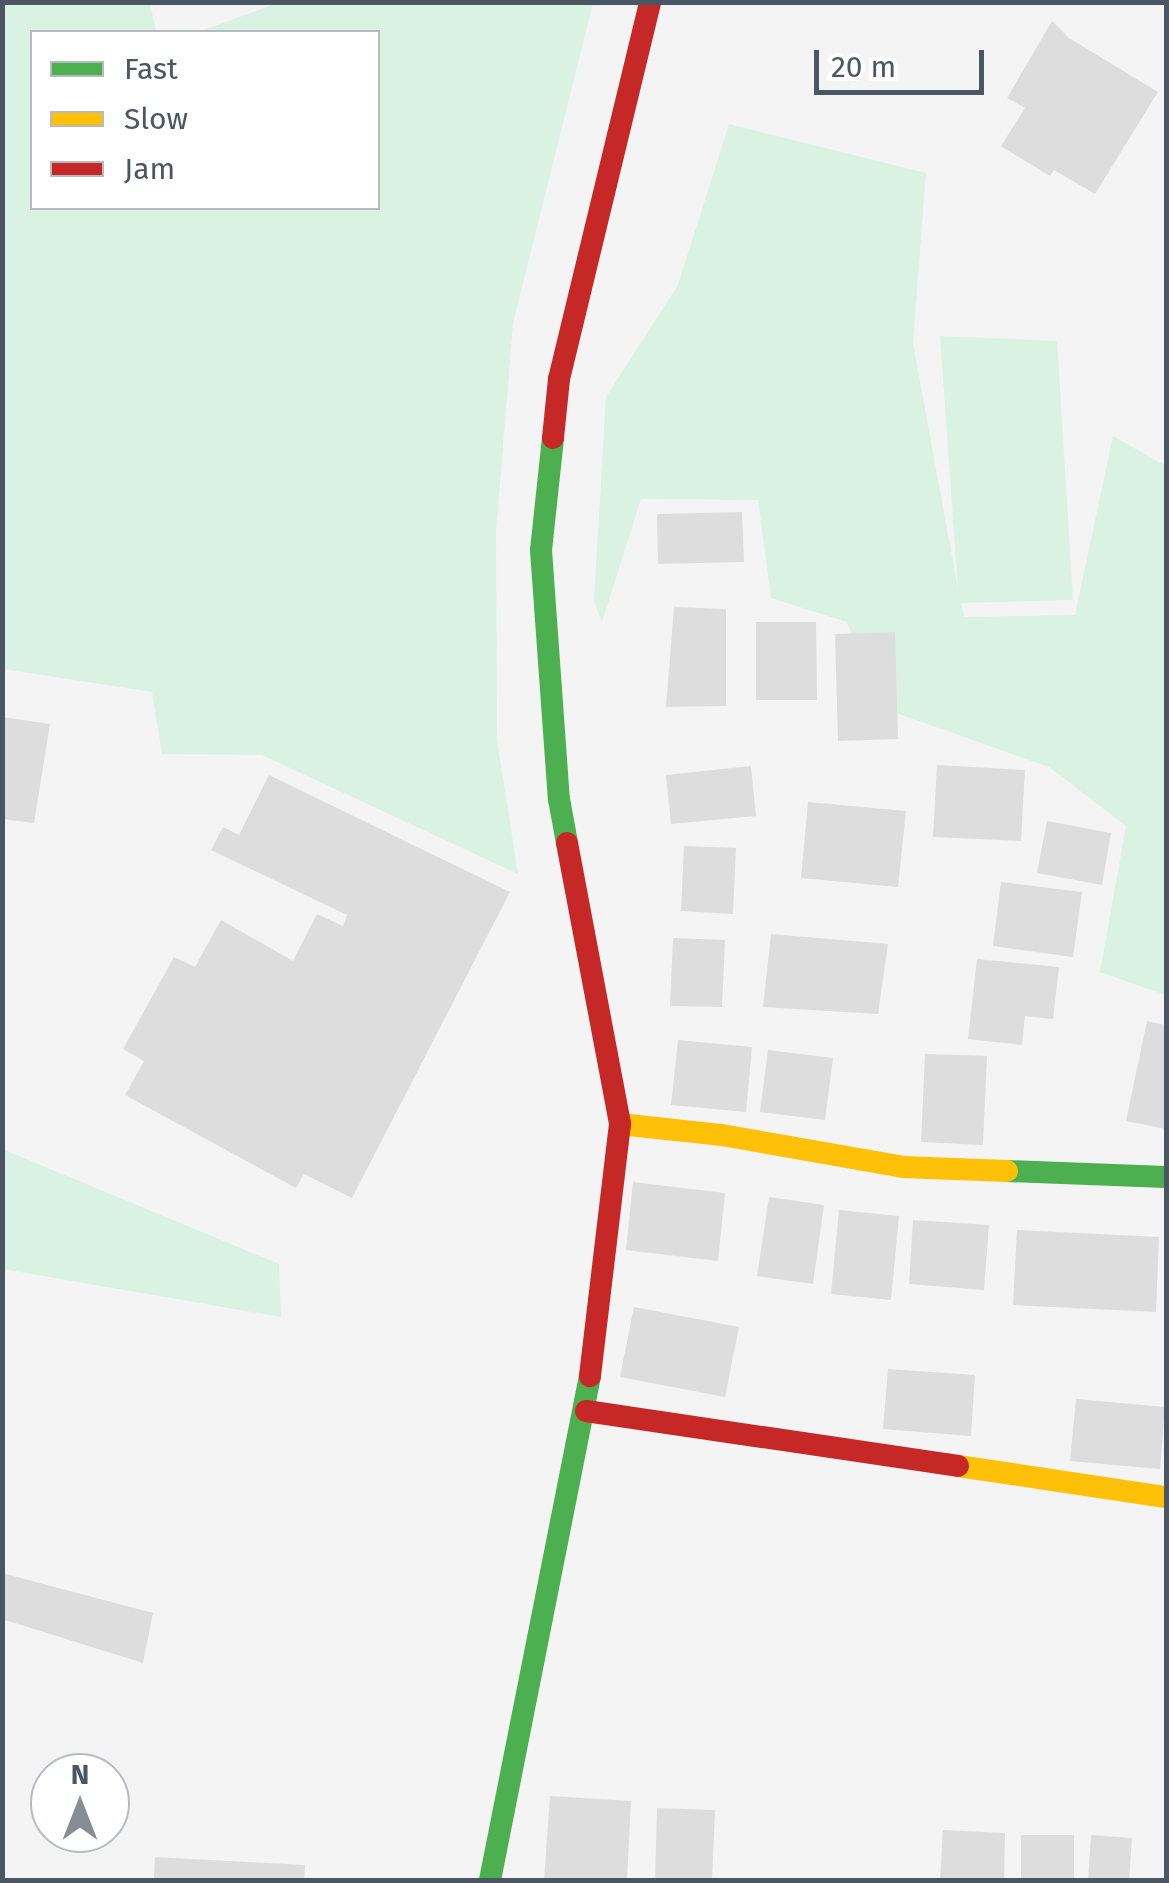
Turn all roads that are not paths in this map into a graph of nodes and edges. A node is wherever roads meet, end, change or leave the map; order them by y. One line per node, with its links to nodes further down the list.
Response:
1 (650, 2): 2 (street)
2 (620, 1124): 3 (street); 4 (street)
3 (1166, 1177)
4 (586, 1411): 5 (street); 6 (street)
5 (1166, 1498)
6 (490, 1880)

